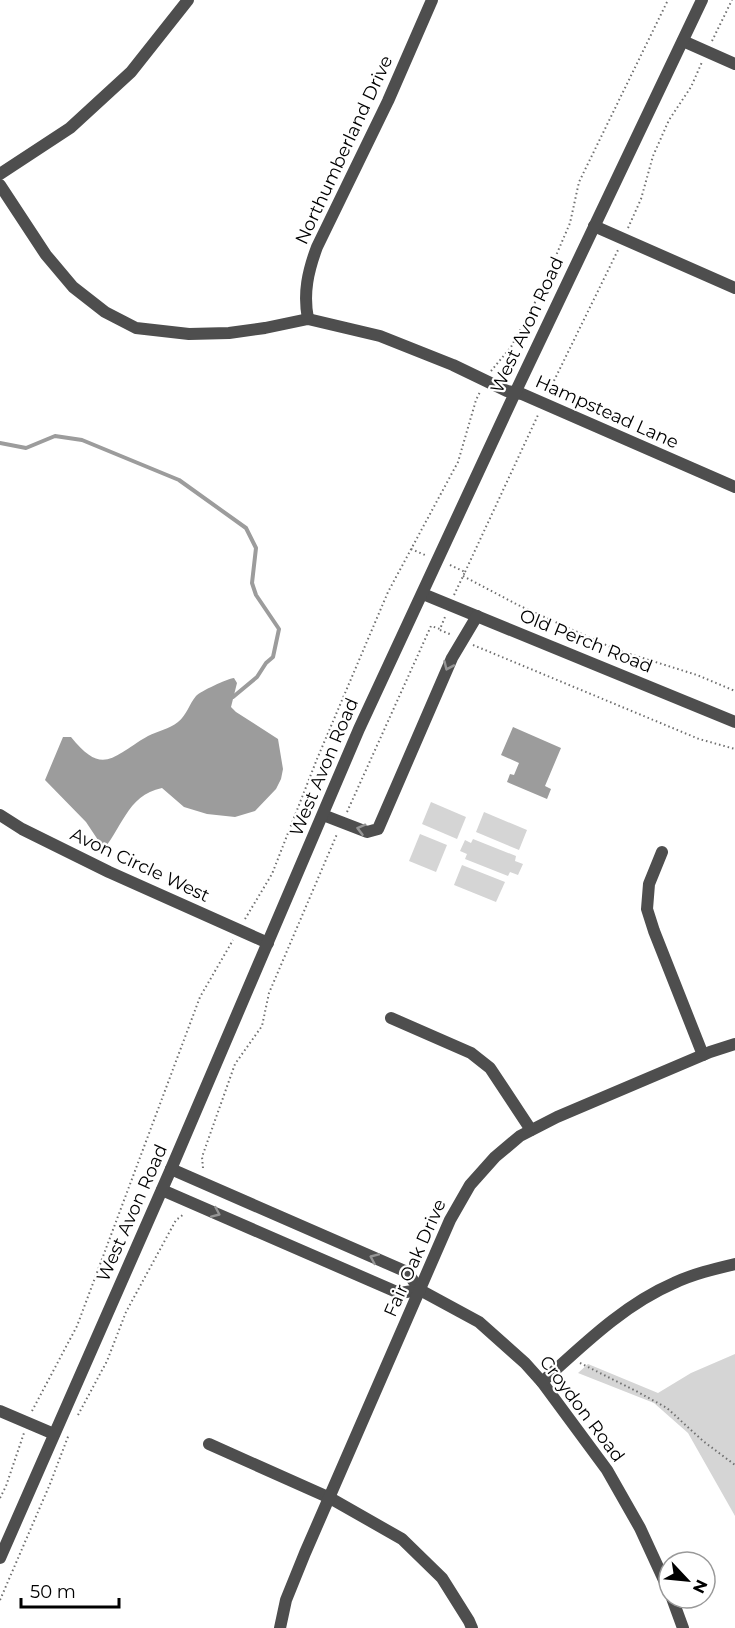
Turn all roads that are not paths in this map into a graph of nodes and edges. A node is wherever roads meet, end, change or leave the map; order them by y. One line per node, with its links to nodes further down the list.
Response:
1 (188, 0): 6 (street)
2 (432, 0): 10 (street, Northumberland Drive)
3 (702, 0): 4 (street, West Avon Road)
4 (683, 41): 5 (street); 8 (street, West Avon Road)
5 (735, 64)
6 (0, 174)
7 (0, 185): 10 (street, Hampstead Lane)
8 (594, 226): 9 (street); 11 (street, West Avon Road)
9 (735, 288)
10 (308, 319): 11 (street, Hampstead Lane)
11 (515, 393): 12 (street, Hampstead Lane); 13 (street, West Avon Road)
12 (735, 487)
13 (423, 594): 14 (street, Old Perch Road); 16 (street, West Avon Road)
14 (477, 616): 15 (street, Old Perch Road); 16 (street, one-way to 16)
15 (735, 722)
16 (323, 814): 19 (street, West Avon Road)
17 (0, 815): 19 (street, Avon Circle West)
18 (662, 852): 22 (street)
19 (268, 943): 24 (street, West Avon Road)
20 (392, 1018): 23 (street)
21 (735, 1044): 22 (street, Fair Oak Drive)
22 (703, 1055): 23 (street, Fair Oak Drive)
23 (531, 1130): 27 (street, Fair Oak Drive)
24 (171, 1169): 25 (street, West Avon Road); 27 (street, Croydon Road, one-way to 24)
25 (162, 1190): 27 (street, Croydon Road, one-way to 27); 30 (street, West Avon Road)
26 (735, 1264): 28 (street)
27 (420, 1290): 28 (street, Croydon Road); 32 (street, Fair Oak Drive)
28 (542, 1382): 34 (street, Croydon Road)
29 (0, 1411): 30 (street)
30 (54, 1434): 33 (street, West Avon Road)
31 (208, 1444): 32 (street)
32 (330, 1498): 36 (street, Fair Oak Drive); 37 (street)
33 (0, 1558)
34 (657, 1565)
35 (676, 1610): 38 (street)
36 (280, 1628)
37 (472, 1628)
38 (683, 1628)

